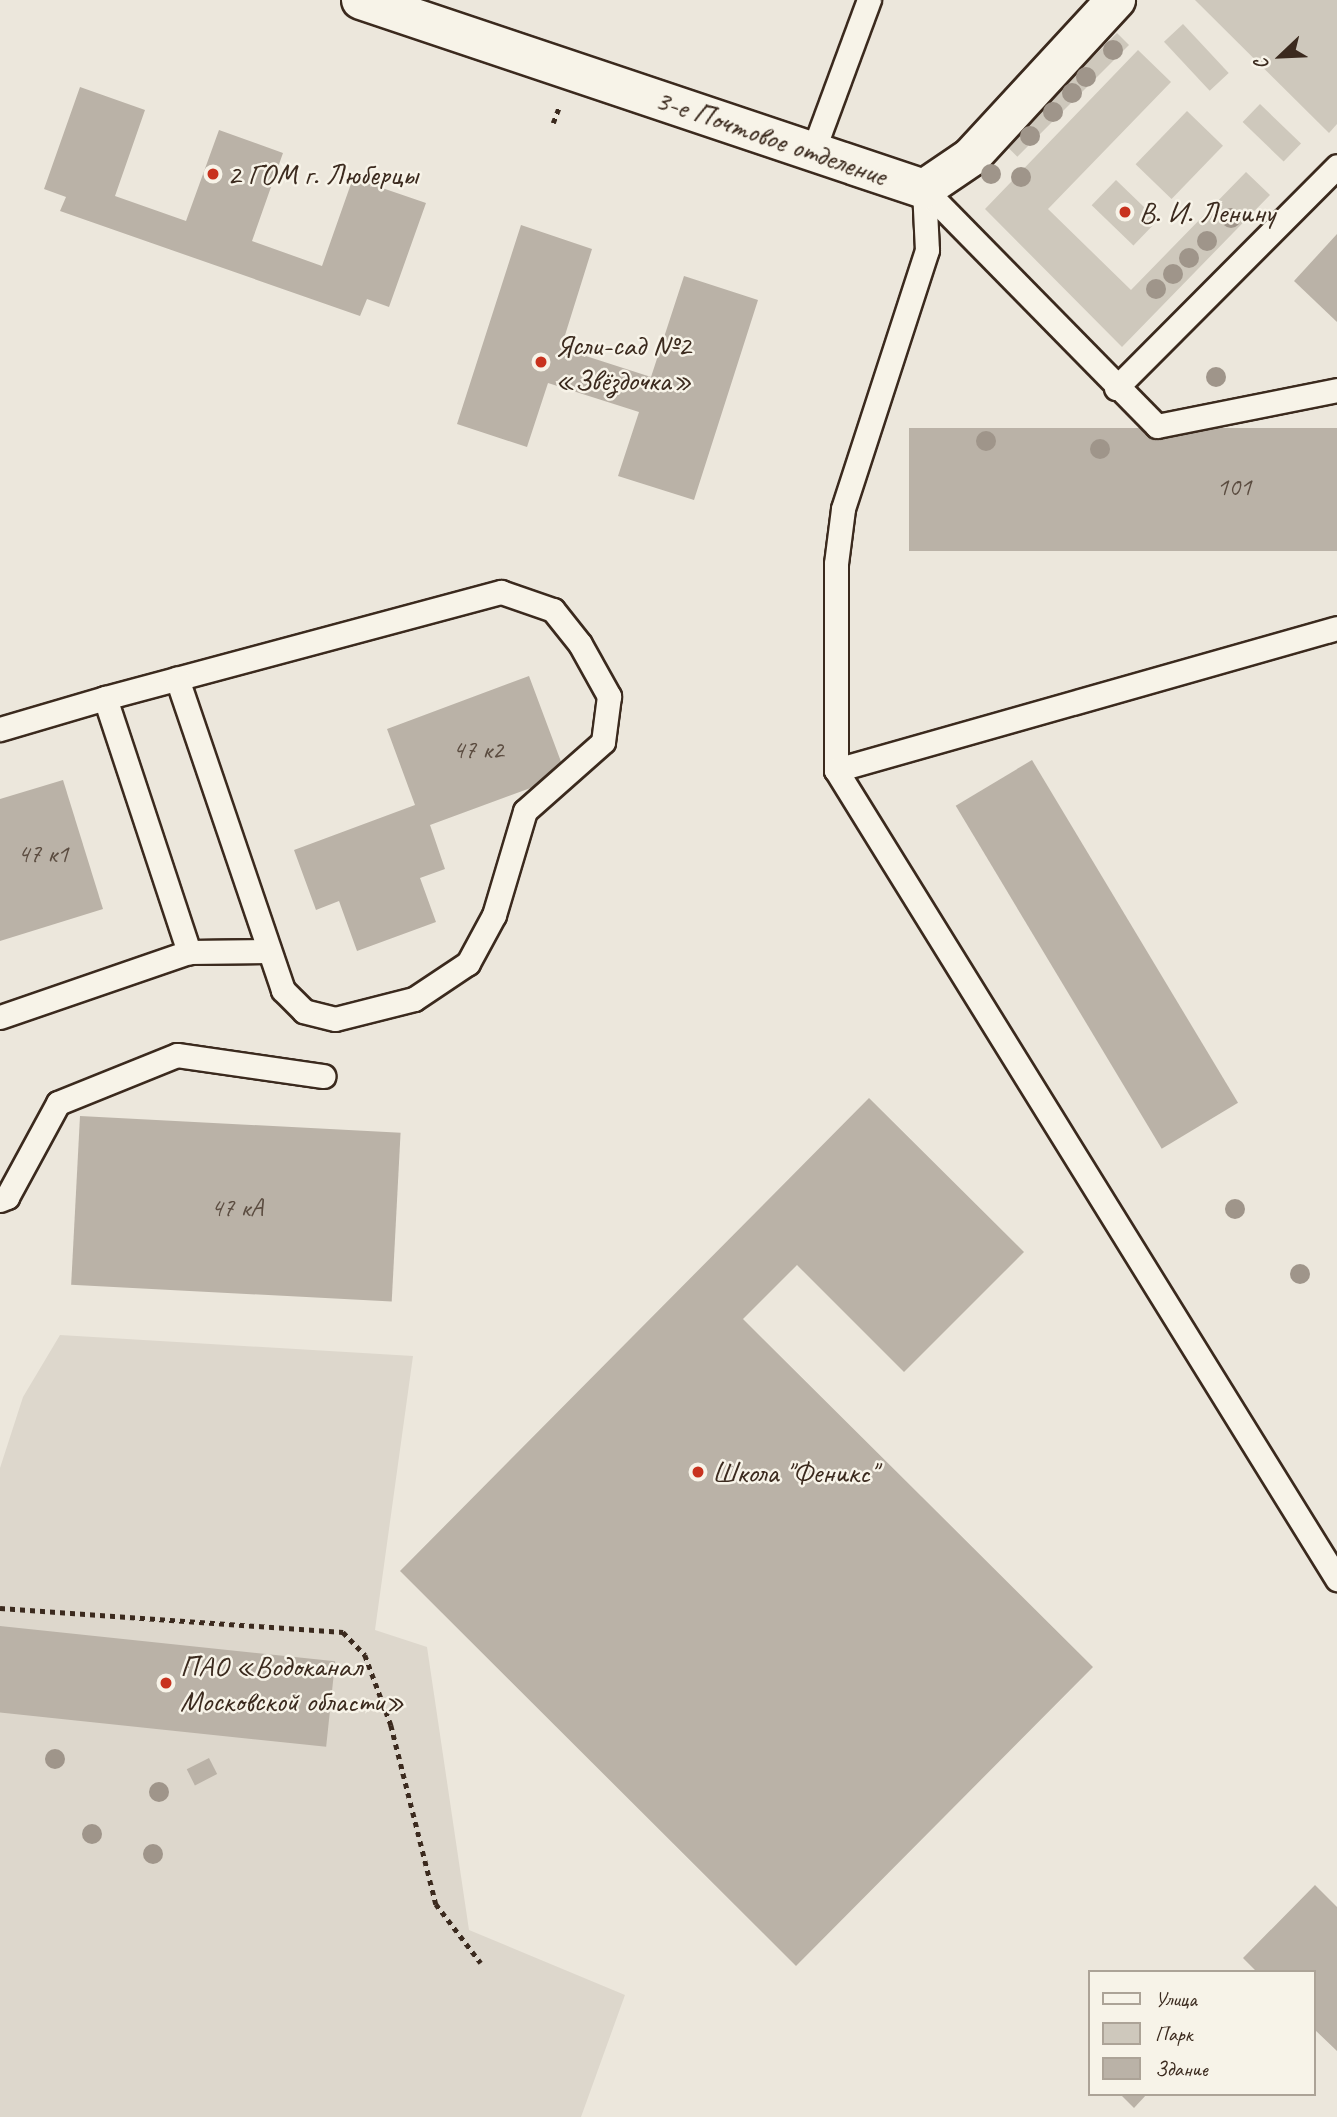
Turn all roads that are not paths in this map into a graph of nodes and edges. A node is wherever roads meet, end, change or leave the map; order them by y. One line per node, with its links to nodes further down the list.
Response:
1 (361, 0): 4 (street, 3-е Почтовое отделение)
2 (869, 0): 4 (lane)
3 (1116, 0): 6 (street, 3-е Почтовое отделение)
4 (813, 151): 6 (street, 3-е Почтовое отделение)
5 (1337, 166): 7 (lane)
6 (924, 189): 7 (lane); 13 (lane)
7 (1116, 388): 8 (lane)
8 (1337, 390)
9 (1337, 628): 13 (lane)
10 (177, 679): 11 (lane); 14 (lane); 14 (lane)
11 (105, 698): 12 (lane); 15 (lane)
12 (0, 729)
13 (836, 770): 19 (lane)
14 (269, 951): 15 (lane)
15 (189, 952): 16 (lane)
16 (0, 1017)
17 (323, 1076): 18 (lane)
18 (0, 1200)
19 (1337, 1579)

